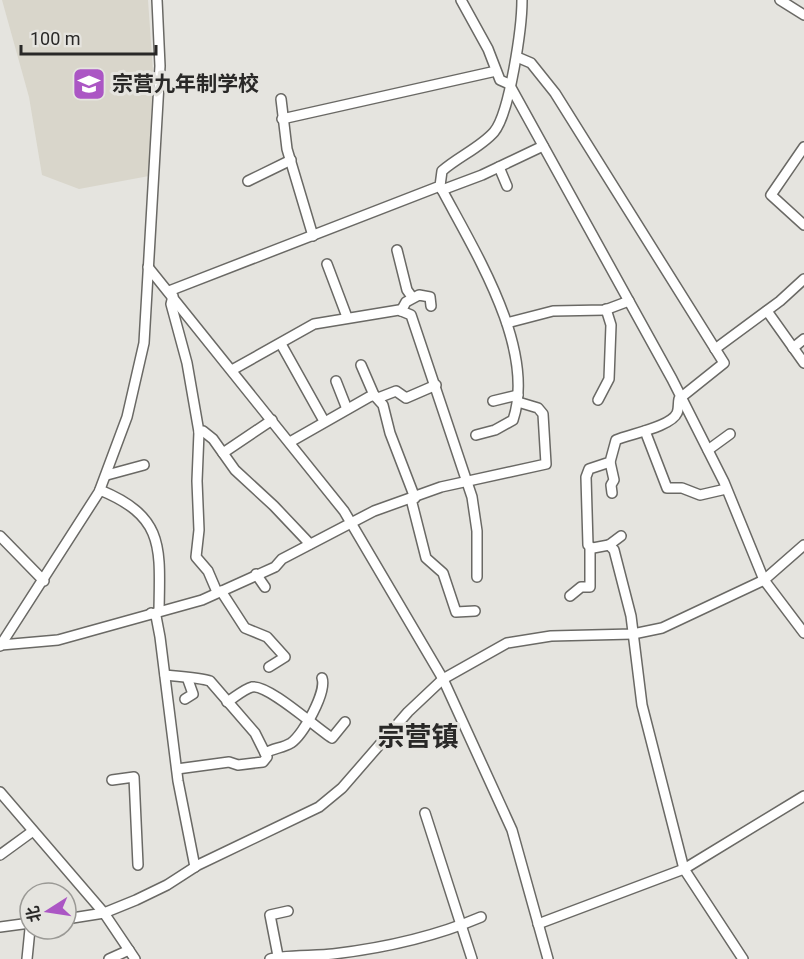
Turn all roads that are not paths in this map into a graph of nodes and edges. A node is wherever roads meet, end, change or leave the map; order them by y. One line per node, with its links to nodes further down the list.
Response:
1 (157, 0): 22 (street)
2 (460, 0): 7 (street)
3 (522, 0): 6 (street)
4 (780, 0): 5 (street)
5 (804, 15)
6 (517, 57): 8 (street); 36 (street)
7 (495, 71): 8 (street); 10 (street)
8 (509, 84): 11 (street); 17 (street)
9 (281, 99): 10 (street)
10 (282, 119): 13 (street)
11 (543, 146): 14 (street); 26 (street)
12 (804, 147): 18 (street)
13 (291, 160): 15 (street); 19 (street)
14 (499, 167): 16 (street); 17 (street)
15 (248, 181)
16 (507, 186)
17 (441, 188): 19 (street); 32 (street)
18 (804, 225)
19 (313, 236): 24 (street)
20 (397, 250): 25 (street)
21 (327, 264): 31 (street)
22 (148, 267): 24 (street); 59 (street)
23 (804, 279): 29 (street)
24 (171, 294): 39 (street); 51 (street)
25 (412, 297): 27 (street); 30 (street)
26 (629, 301): 28 (street); 43 (street)
27 (431, 306)
28 (606, 309): 32 (street); 46 (street)
29 (767, 310): 35 (street); 36 (street)
30 (401, 311): 31 (street); 41 (street)
31 (347, 318): 34 (street)
32 (507, 323): 44 (street)
33 (804, 339): 35 (street)
34 (281, 344): 39 (street); 49 (street)
35 (793, 348): 37 (street)
36 (715, 349): 43 (street)
37 (804, 363)
38 (361, 365): 42 (street)
39 (232, 370): 48 (street)
40 (336, 381): 47 (street)
41 (436, 385): 42 (street); 60 (street)
42 (374, 395): 47 (street); 64 (street)
43 (681, 397): 50 (street); 55 (street)
44 (518, 399): 45 (street); 52 (street); 60 (street)
45 (493, 400)
46 (598, 400)
47 (347, 409): 49 (street)
48 (272, 420): 54 (street); 56 (street)
49 (324, 421): 54 (street)
50 (645, 431): 57 (street); 61 (street)
51 (200, 432): 56 (street); 77 (street)
52 (476, 435)
53 (730, 435): 55 (street)
54 (290, 442): 65 (street)
55 (708, 450): 61 (street)
56 (223, 453): 68 (street)
57 (610, 462): 63 (street); 71 (street)
58 (144, 465): 59 (street)
59 (107, 475): 62 (street)
60 (468, 480): 64 (street); 73 (street)
61 (726, 489): 74 (street)
62 (100, 490): 75 (street); 80 (street)
63 (612, 493)
64 (413, 498): 65 (street); 79 (street)
65 (351, 523): 68 (street); 87 (street)
66 (0, 536): 75 (street)
67 (621, 536): 69 (street)
68 (310, 544): 72 (street)
69 (609, 545): 71 (street); 82 (street)
70 (804, 545): 74 (street)
71 (590, 547): 78 (street)
72 (256, 574): 76 (street); 77 (street)
73 (477, 577)
74 (764, 580): 81 (street); 82 (street)
75 (44, 581): 83 (street)
76 (265, 587)
77 (219, 592): 80 (street); 84 (street)
78 (570, 596)
79 (475, 611)
80 (155, 612): 83 (street); 85 (street)
81 (804, 633)
82 (633, 634): 87 (street); 103 (street)
83 (0, 646)
84 (269, 667)
85 (165, 675): 88 (street); 94 (street)
86 (322, 678): 91 (street)
87 (443, 679): 102 (street); 108 (street)
88 (188, 680): 89 (street); 90 (street)
89 (185, 699)
90 (227, 702): 91 (street); 93 (street)
91 (307, 722): 92 (street); 93 (street)
92 (345, 722)
93 (265, 753): 94 (street)
94 (177, 769): 102 (street)
95 (112, 780): 101 (street)
96 (0, 792): 99 (street)
97 (804, 796): 103 (street)
98 (425, 813): 110 (street)
99 (33, 831): 100 (street); 105 (street)
100 (0, 855)
101 (138, 865)
102 (195, 867): 105 (street)
103 (684, 869): 108 (street); 120 (street)
104 (288, 911): 114 (street)
105 (104, 913): 106 (street); 113 (street)
106 (78, 917)
107 (481, 917): 110 (street)
108 (538, 924): 119 (street)
109 (18, 925): 111 (street)
110 (461, 926): 114 (street); 118 (street)
111 (0, 927)
112 (29, 941): 115 (street)
113 (129, 950): 116 (street); 117 (street)
114 (274, 957)
115 (27, 959)
116 (109, 959)
117 (135, 959)
118 (472, 959)
119 (548, 959)
120 (743, 959)

